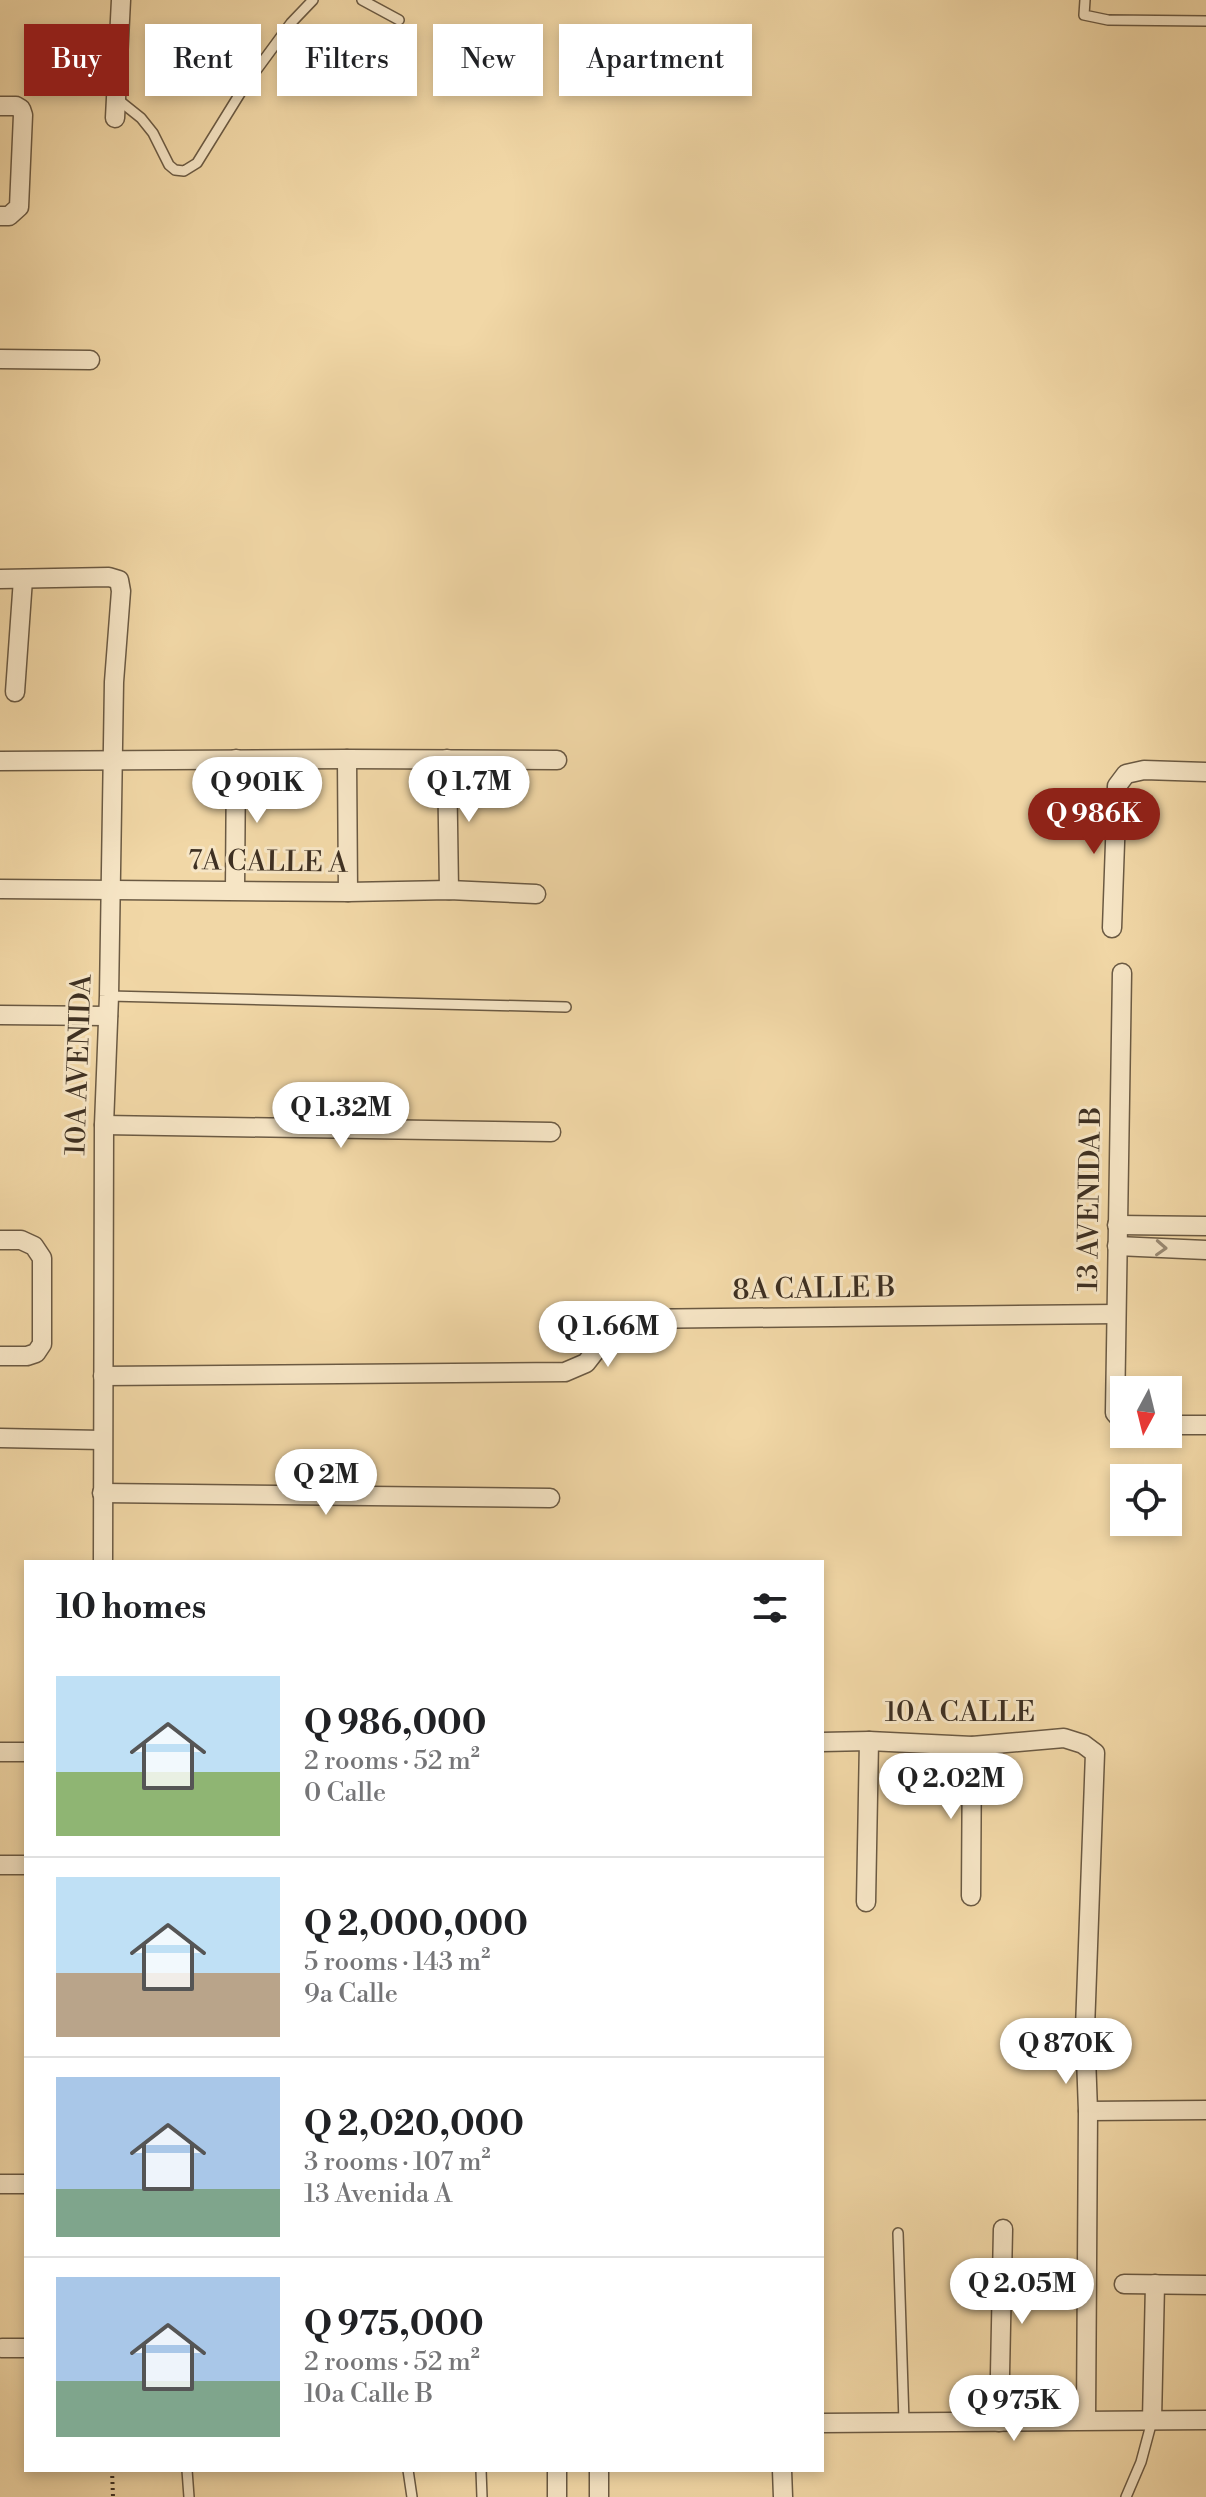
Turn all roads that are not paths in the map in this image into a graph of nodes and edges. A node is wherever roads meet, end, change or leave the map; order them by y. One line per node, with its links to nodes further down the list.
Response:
1 (121, 0): 7 (street)
2 (313, 0): 7 (lane)
3 (362, 0): 5 (lane)
4 (1085, 0): 6 (lane)
5 (399, 20)
6 (1206, 21)
7 (116, 98): 9 (street)
8 (8, 106): 10 (street)
9 (115, 118)
10 (4, 216)
11 (0, 359): 12 (street)
12 (90, 360)
13 (0, 579): 14 (street)
14 (23, 579): 15 (street); 19 (street, 10A AVENIDA)
15 (15, 692)
16 (236, 759): 17 (street); 19 (street); 25 (street)
17 (347, 759): 18 (street); 27 (street)
18 (447, 759): 20 (street); 26 (street)
19 (114, 760): 21 (street); 24 (street, 10A AVENIDA)
20 (557, 760)
21 (0, 761)
22 (1206, 772): 29 (street)
23 (0, 889): 24 (street, 7A CALLE A)
24 (111, 889): 25 (street, 7A CALLE A); 31 (street, 10A AVENIDA)
25 (235, 890): 27 (street, 7A CALLE A)
26 (449, 890): 27 (street, 7A CALLE A); 28 (street, 7A CALLE A)
27 (348, 892)
28 (536, 894)
29 (1112, 928)
30 (1122, 973): 37 (street, 13 AVENIDA B)
31 (109, 996): 32 (lane); 34 (street, 10A AVENIDA)
32 (566, 1007)
33 (0, 1015): 34 (street)
34 (108, 1016): 35 (street, 10A AVENIDA)
35 (104, 1125): 36 (street); 44 (street, 10A AVENIDA)
36 (551, 1132)
37 (1117, 1225): 38 (street); 40 (street, 13 AVENIDA B)
38 (1206, 1226)
39 (0, 1240): 43 (street)
40 (1117, 1246): 41 (street, one-way to 41); 42 (street, 13 AVENIDA B)
41 (1206, 1250)
42 (1116, 1314): 44 (street, 8A CALLE B); 45 (street, 13 AVENIDA B)
43 (0, 1356)
44 (103, 1376): 49 (street, 10A AVENIDA)
45 (1115, 1376)
46 (1182, 1425): 47 (street)
47 (1206, 1425)
48 (0, 1438): 49 (street)
49 (102, 1440): 50 (street, 10A AVENIDA)
50 (102, 1493): 51 (street); 52 (street, 10A AVENIDA)
51 (550, 1498)
52 (103, 1560)
53 (869, 1741): 54 (street, 10A CALLE); 55 (street, 10A CALLE); 61 (street)
54 (824, 1742)
55 (972, 1746): 60 (street); 63 (street, 10A CALLE)
56 (0, 1752): 57 (street)
57 (24, 1752)
58 (0, 1865): 59 (street)
59 (24, 1865)
60 (971, 1896)
61 (866, 1902)
62 (1206, 2110): 63 (street)
63 (1088, 2111): 73 (street)
64 (0, 2184): 65 (street)
65 (24, 2184)
66 (1003, 2229): 77 (street)
67 (898, 2233): 76 (lane)
68 (1124, 2284): 69 (street)
69 (1155, 2284): 70 (street); 74 (street)
70 (1206, 2285)
71 (2, 2348): 72 (street)
72 (24, 2348)
73 (1086, 2420): 74 (street); 77 (street)
74 (1152, 2420): 75 (street); 91 (lane)
75 (1206, 2420)
76 (904, 2422): 77 (street); 78 (street)
77 (999, 2422)
78 (824, 2423)
79 (187, 2472): 85 (lane)
80 (408, 2472): 86 (lane)
81 (481, 2472): 87 (lane)
82 (557, 2472): 88 (street)
83 (599, 2472): 89 (street)
84 (782, 2472): 90 (street)
85 (189, 2497)
86 (412, 2497)
87 (482, 2497)
88 (557, 2497)
89 (599, 2497)
90 (783, 2497)
91 (1126, 2497)

